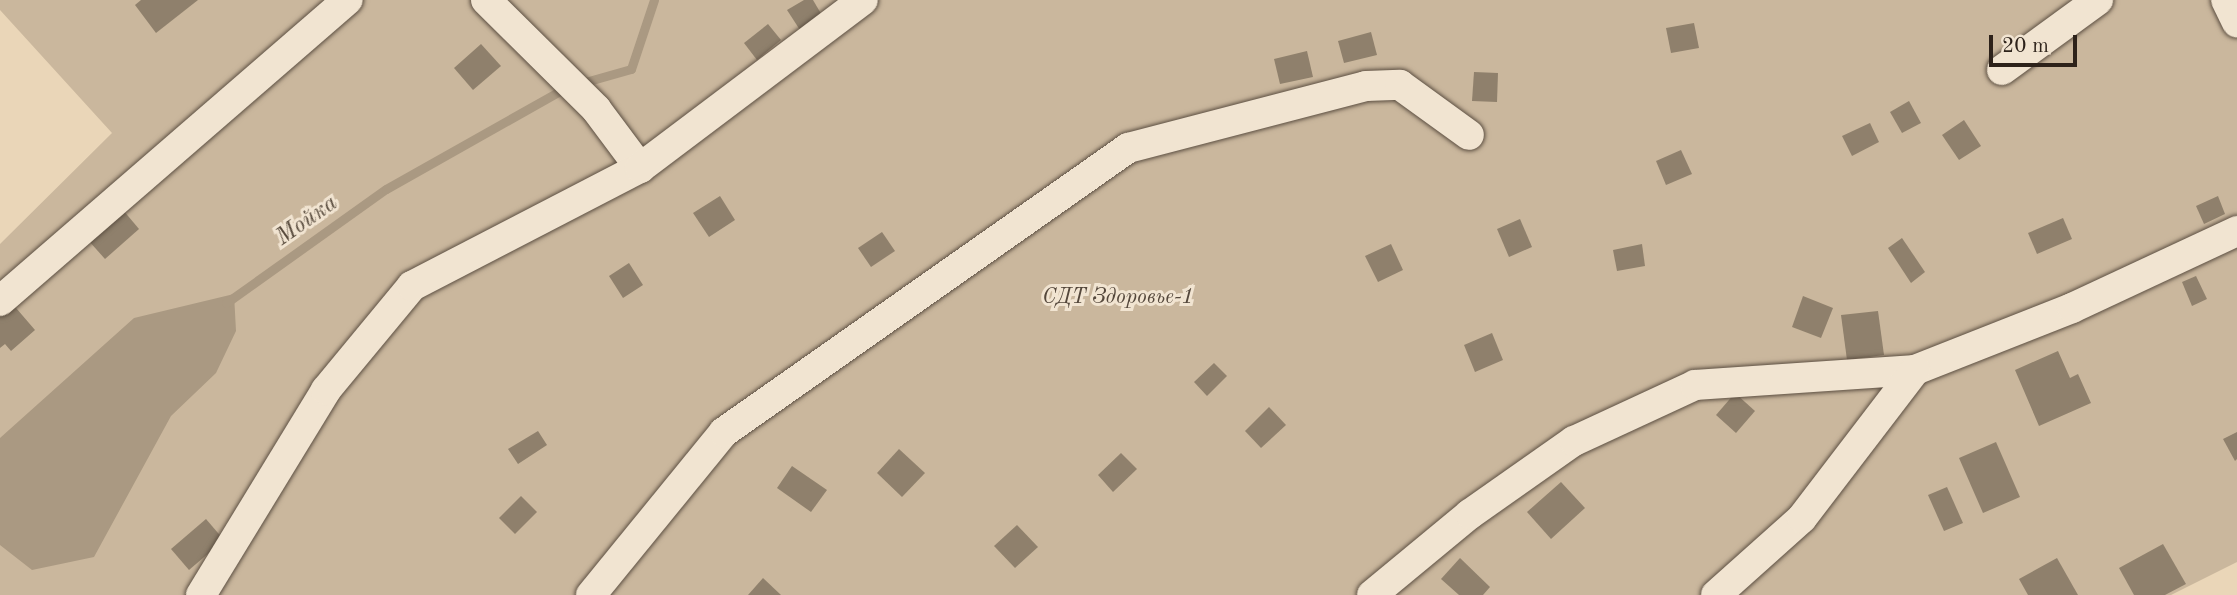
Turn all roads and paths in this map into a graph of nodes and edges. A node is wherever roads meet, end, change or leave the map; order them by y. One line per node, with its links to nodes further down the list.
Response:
1 (348, 0): 11 (lane)
2 (486, 0): 9 (lane)
3 (863, 0): 9 (lane)
4 (2098, 0): 7 (lane)
5 (2226, 0): 6 (lane)
6 (2237, 23)
7 (2002, 70)
8 (1469, 135): 14 (lane)
9 (639, 168): 13 (lane)
10 (2237, 231): 12 (lane)
11 (0, 301)
12 (1915, 370): 15 (lane); 16 (lane)
13 (201, 595)
14 (591, 595)
15 (1372, 595)
16 (1716, 595)

